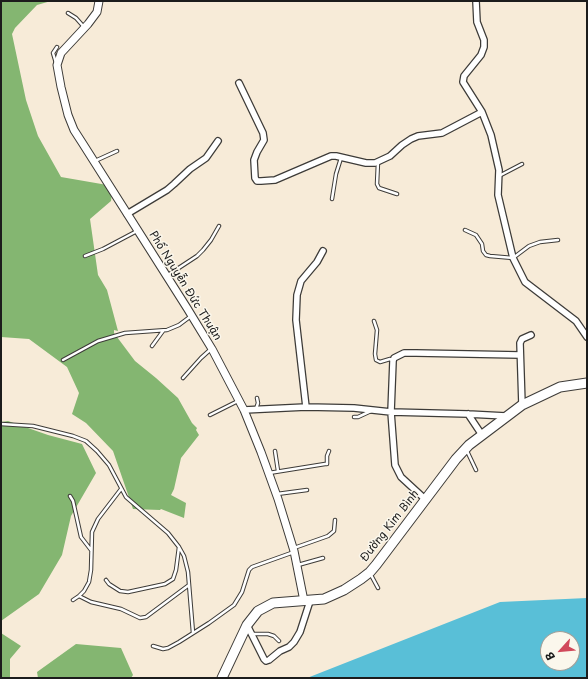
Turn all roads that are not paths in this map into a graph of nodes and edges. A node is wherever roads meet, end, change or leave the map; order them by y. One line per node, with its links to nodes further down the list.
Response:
1 (98, 1): 4 (street)
2 (476, 1): 8 (street)
3 (68, 13): 4 (lane)
4 (84, 28): 6 (street)
5 (57, 47): 6 (lane)
6 (57, 65): 12 (street, Phố Nguyễn Đức Thuận)
7 (239, 83): 11 (street)
8 (482, 112): 13 (street); 15 (street)
9 (218, 141): 18 (street)
10 (117, 151): 12 (lane)
11 (341, 157): 13 (street); 17 (lane)
12 (94, 162): 18 (street, Phố Nguyễn Đức Thuận)
13 (378, 162): 16 (lane)
14 (522, 164): 15 (lane)
15 (499, 176): 25 (street)
16 (396, 194)
17 (332, 199)
18 (127, 214): 20 (street, Phố Nguyễn Đức Thuận)
19 (219, 226): 26 (lane)
20 (137, 230): 24 (lane); 26 (street, Phố Nguyễn Đức Thuận)
21 (465, 230): 25 (lane)
22 (558, 240): 25 (lane)
23 (323, 251): 42 (street)
24 (85, 256)
25 (513, 258): 31 (street)
26 (167, 276): 27 (street, Phố Nguyễn Đức Thuận)
27 (192, 316): 29 (lane); 33 (street, Phố Nguyễn Đức Thuận)
28 (374, 322): 36 (lane)
29 (164, 330): 32 (lane); 35 (lane)
30 (531, 335): 34 (street)
31 (587, 337)
32 (152, 346)
33 (212, 349): 37 (lane); 40 (street, Phố Nguyễn Đức Thuận)
34 (520, 355): 36 (street); 41 (street)
35 (63, 360)
36 (393, 361): 46 (street)
37 (182, 378)
38 (587, 383): 41 (main road, Đường Kim Bình)
39 (257, 398): 43 (lane)
40 (239, 400): 44 (street, Phố Nguyễn Đức Thuận); 48 (lane)
41 (522, 405): 49 (main road, Đường Kim Bình)
42 (306, 408): 43 (street); 45 (street)
43 (256, 409): 44 (street)
44 (244, 410): 58 (street, Phố Nguyễn Đức Thuận)
45 (373, 410): 46 (street); 50 (lane)
46 (391, 412): 47 (street); 63 (street)
47 (468, 414): 49 (street); 52 (street)
48 (210, 415)
49 (506, 416): 52 (main road, Đường Kim Bình)
50 (354, 417)
51 (1, 424): 59 (lane)
52 (482, 435): 53 (main road, Đường Kim Bình)
53 (466, 449): 56 (lane); 63 (main road, Đường Kim Bình)
54 (330, 450): 57 (lane)
55 (275, 451): 57 (lane)
56 (476, 470)
57 (278, 471): 58 (lane)
58 (269, 473): 61 (street, Phố Nguyễn Đức Thuận)
59 (121, 489): 65 (lane); 66 (lane)
60 (308, 490): 61 (lane)
61 (276, 494): 67 (street, Phố Nguyễn Đức Thuận)
62 (70, 496): 66 (lane)
63 (426, 500): 70 (main road, Đường Kim Bình)
64 (335, 520): 67 (lane)
65 (179, 547): 71 (lane); 72 (lane)
66 (91, 550): 74 (lane)
67 (294, 550): 69 (street, Phố Nguyễn Đức Thuận); 78 (lane)
68 (323, 558): 69 (lane)
69 (298, 566): 76 (street, Phố Nguyễn Đức Thuận)
70 (370, 572): 73 (lane); 76 (main road, Đường Kim Bình)
71 (106, 580)
72 (189, 585): 74 (lane); 78 (lane)
73 (378, 588)
74 (79, 596): 75 (lane)
75 (73, 600)
76 (307, 601): 77 (main road, Đường Kim Bình); 79 (street)
77 (247, 625): 79 (street); 82 (main road, Đường Kim Bình)
78 (193, 633): 81 (lane)
79 (251, 634): 80 (lane)
80 (279, 641)
81 (153, 646)
82 (222, 678)

